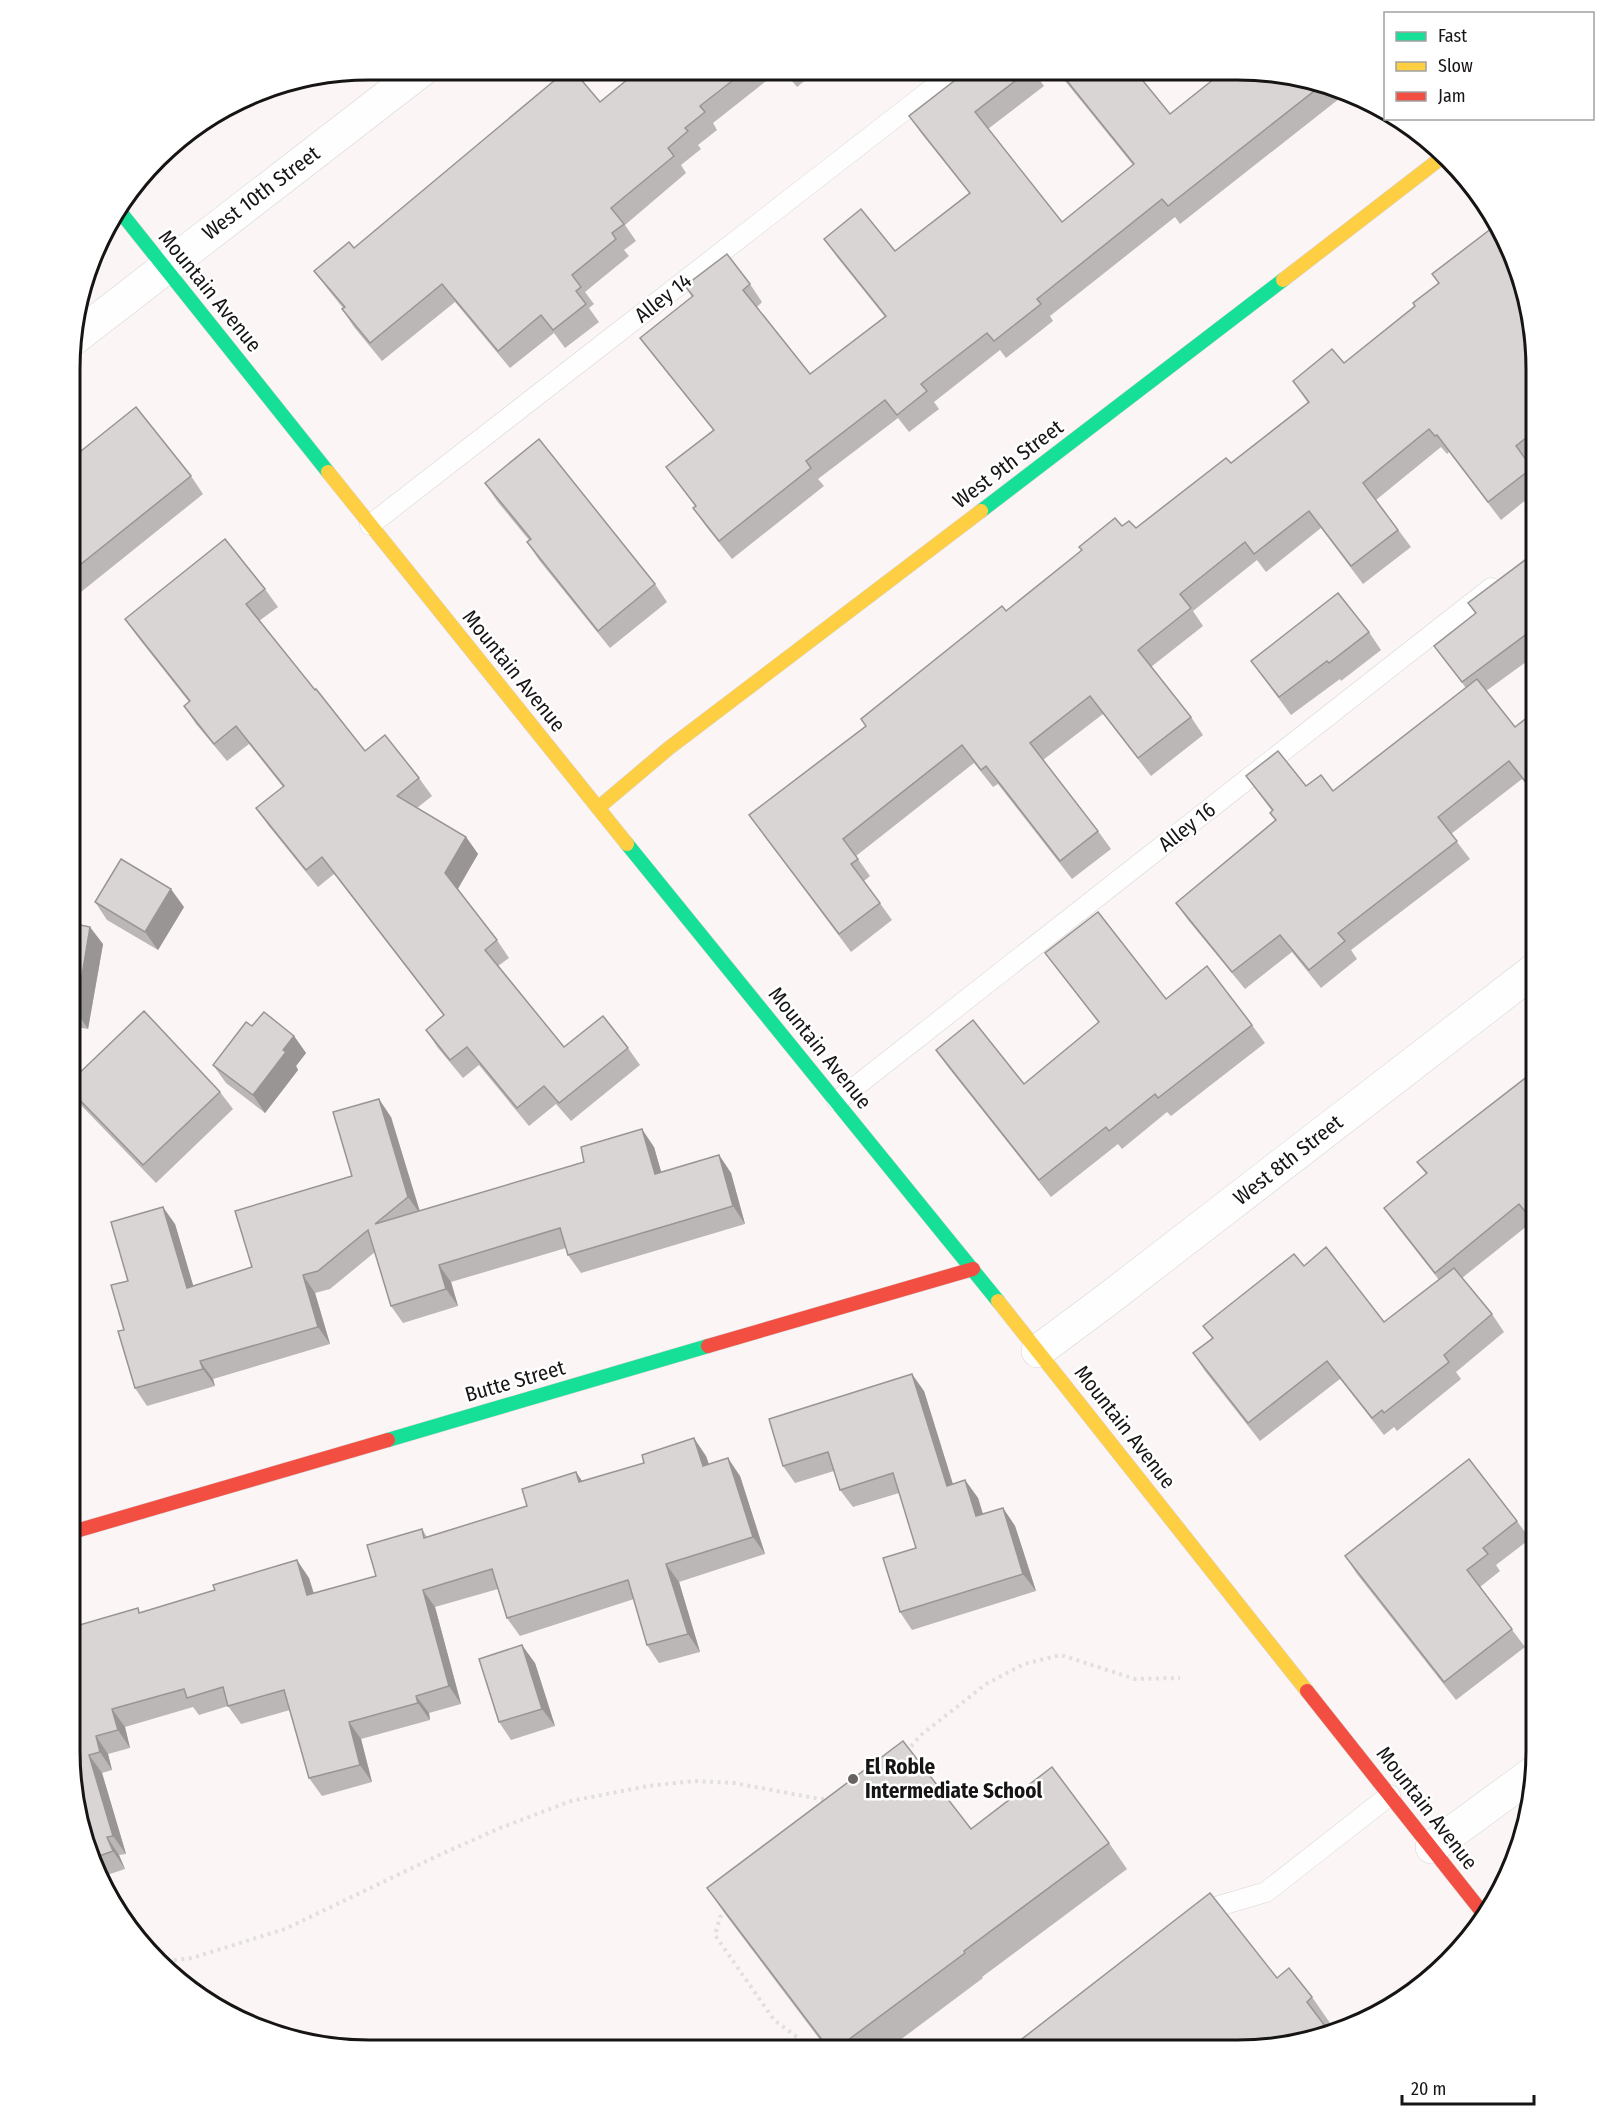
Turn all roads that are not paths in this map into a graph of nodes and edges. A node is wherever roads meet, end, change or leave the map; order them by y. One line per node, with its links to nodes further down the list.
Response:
1 (409, 80): 5 (street, West 10th Street)
2 (943, 80): 7 (lane, Alley 14)
3 (1438, 160): 9 (main road, West 9th Street)
4 (123, 216): 5 (main road, Mountain Avenue)
5 (164, 268): 6 (street, West 10th Street); 7 (main road, Mountain Avenue)
6 (82, 332)
7 (370, 525): 9 (main road, Mountain Avenue)
8 (1509, 574): 11 (lane, Alley 16)
9 (598, 808): 11 (main road, Mountain Avenue)
10 (1526, 977): 13 (street, West 8th Street)
11 (837, 1101): 12 (main road, Mountain Avenue)
12 (973, 1269): 13 (main road, Mountain Avenue); 14 (main road, Butte Street)
13 (1038, 1351): 16 (main road, Mountain Avenue)
14 (80, 1530)
15 (1525, 1779): 17 (street)
16 (1390, 1795): 17 (main road, Mountain Avenue); 19 (lane)
17 (1432, 1847): 18 (main road, Mountain Avenue)
18 (1480, 1909)
19 (1184, 1929)

